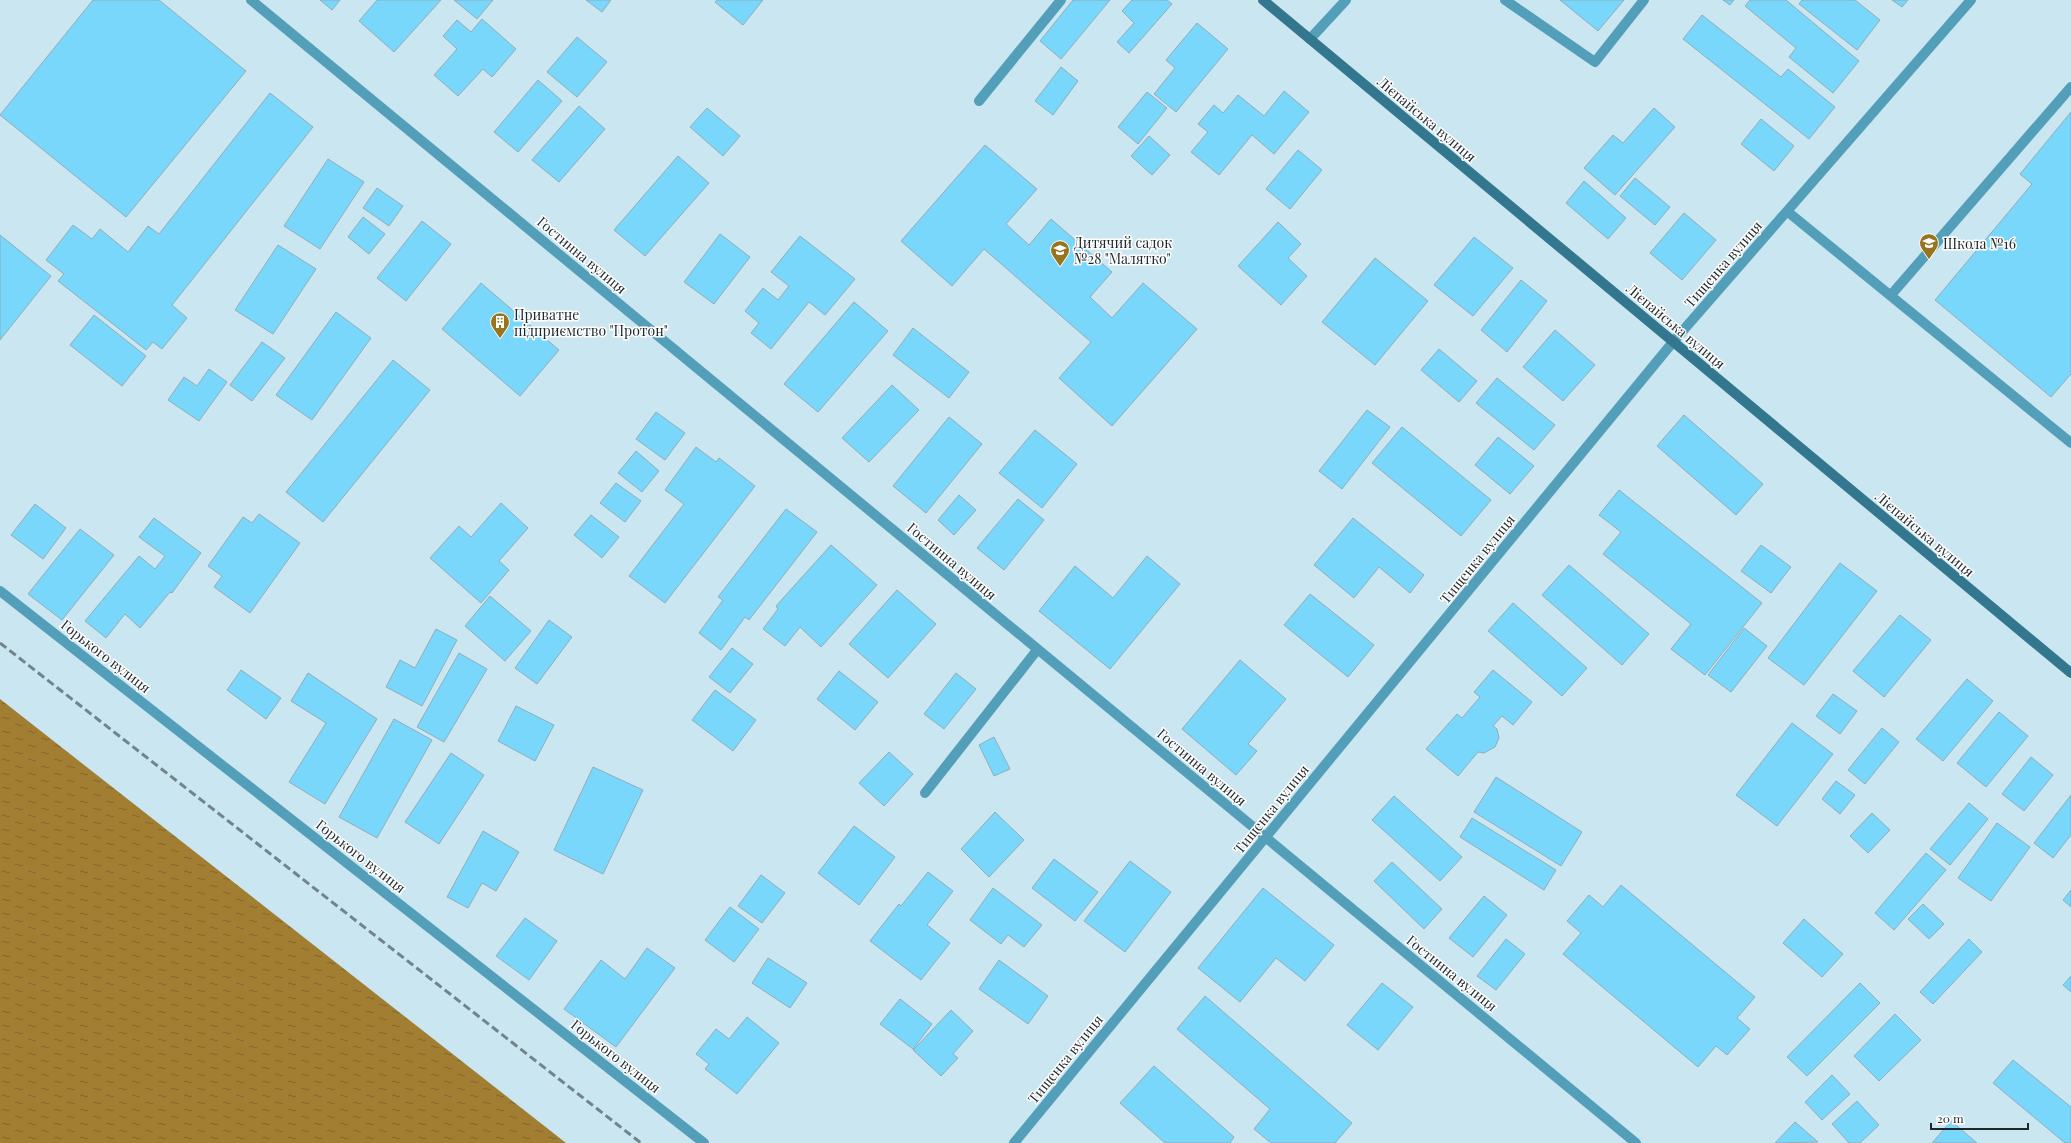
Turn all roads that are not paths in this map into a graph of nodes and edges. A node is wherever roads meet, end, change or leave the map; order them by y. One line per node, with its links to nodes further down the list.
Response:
1 (251, 0): 16 (street, Гостинна вулиця)
2 (1061, 0): 10 (street)
3 (1263, 0): 8 (main road, Лієпайська вулиця)
4 (1346, 0): 8 (street)
5 (1505, 0): 6 (street)
6 (1644, 0)
7 (1971, 0): 11 (street, Тищенка вулиця)
8 (1310, 39): 13 (main road, Лієпайська вулиця)
9 (2071, 87): 12 (street)
10 (979, 101)
11 (1788, 212): 12 (street); 13 (street, Тищенка вулиця)
12 (1891, 295): 14 (street)
13 (1673, 342): 17 (main road, Лієпайська вулиця); 19 (street, Тищенка вулиця)
14 (2071, 443)
15 (0, 591): 20 (street, Горького вулиця)
16 (1037, 650): 18 (street); 19 (street, Гостинна вулиця)
17 (2071, 673)
18 (925, 793)
19 (1265, 838): 21 (street, Тищенка вулиця); 22 (street, Гостинна вулиця)
20 (704, 1143)
21 (1014, 1143)
22 (1636, 1143)

